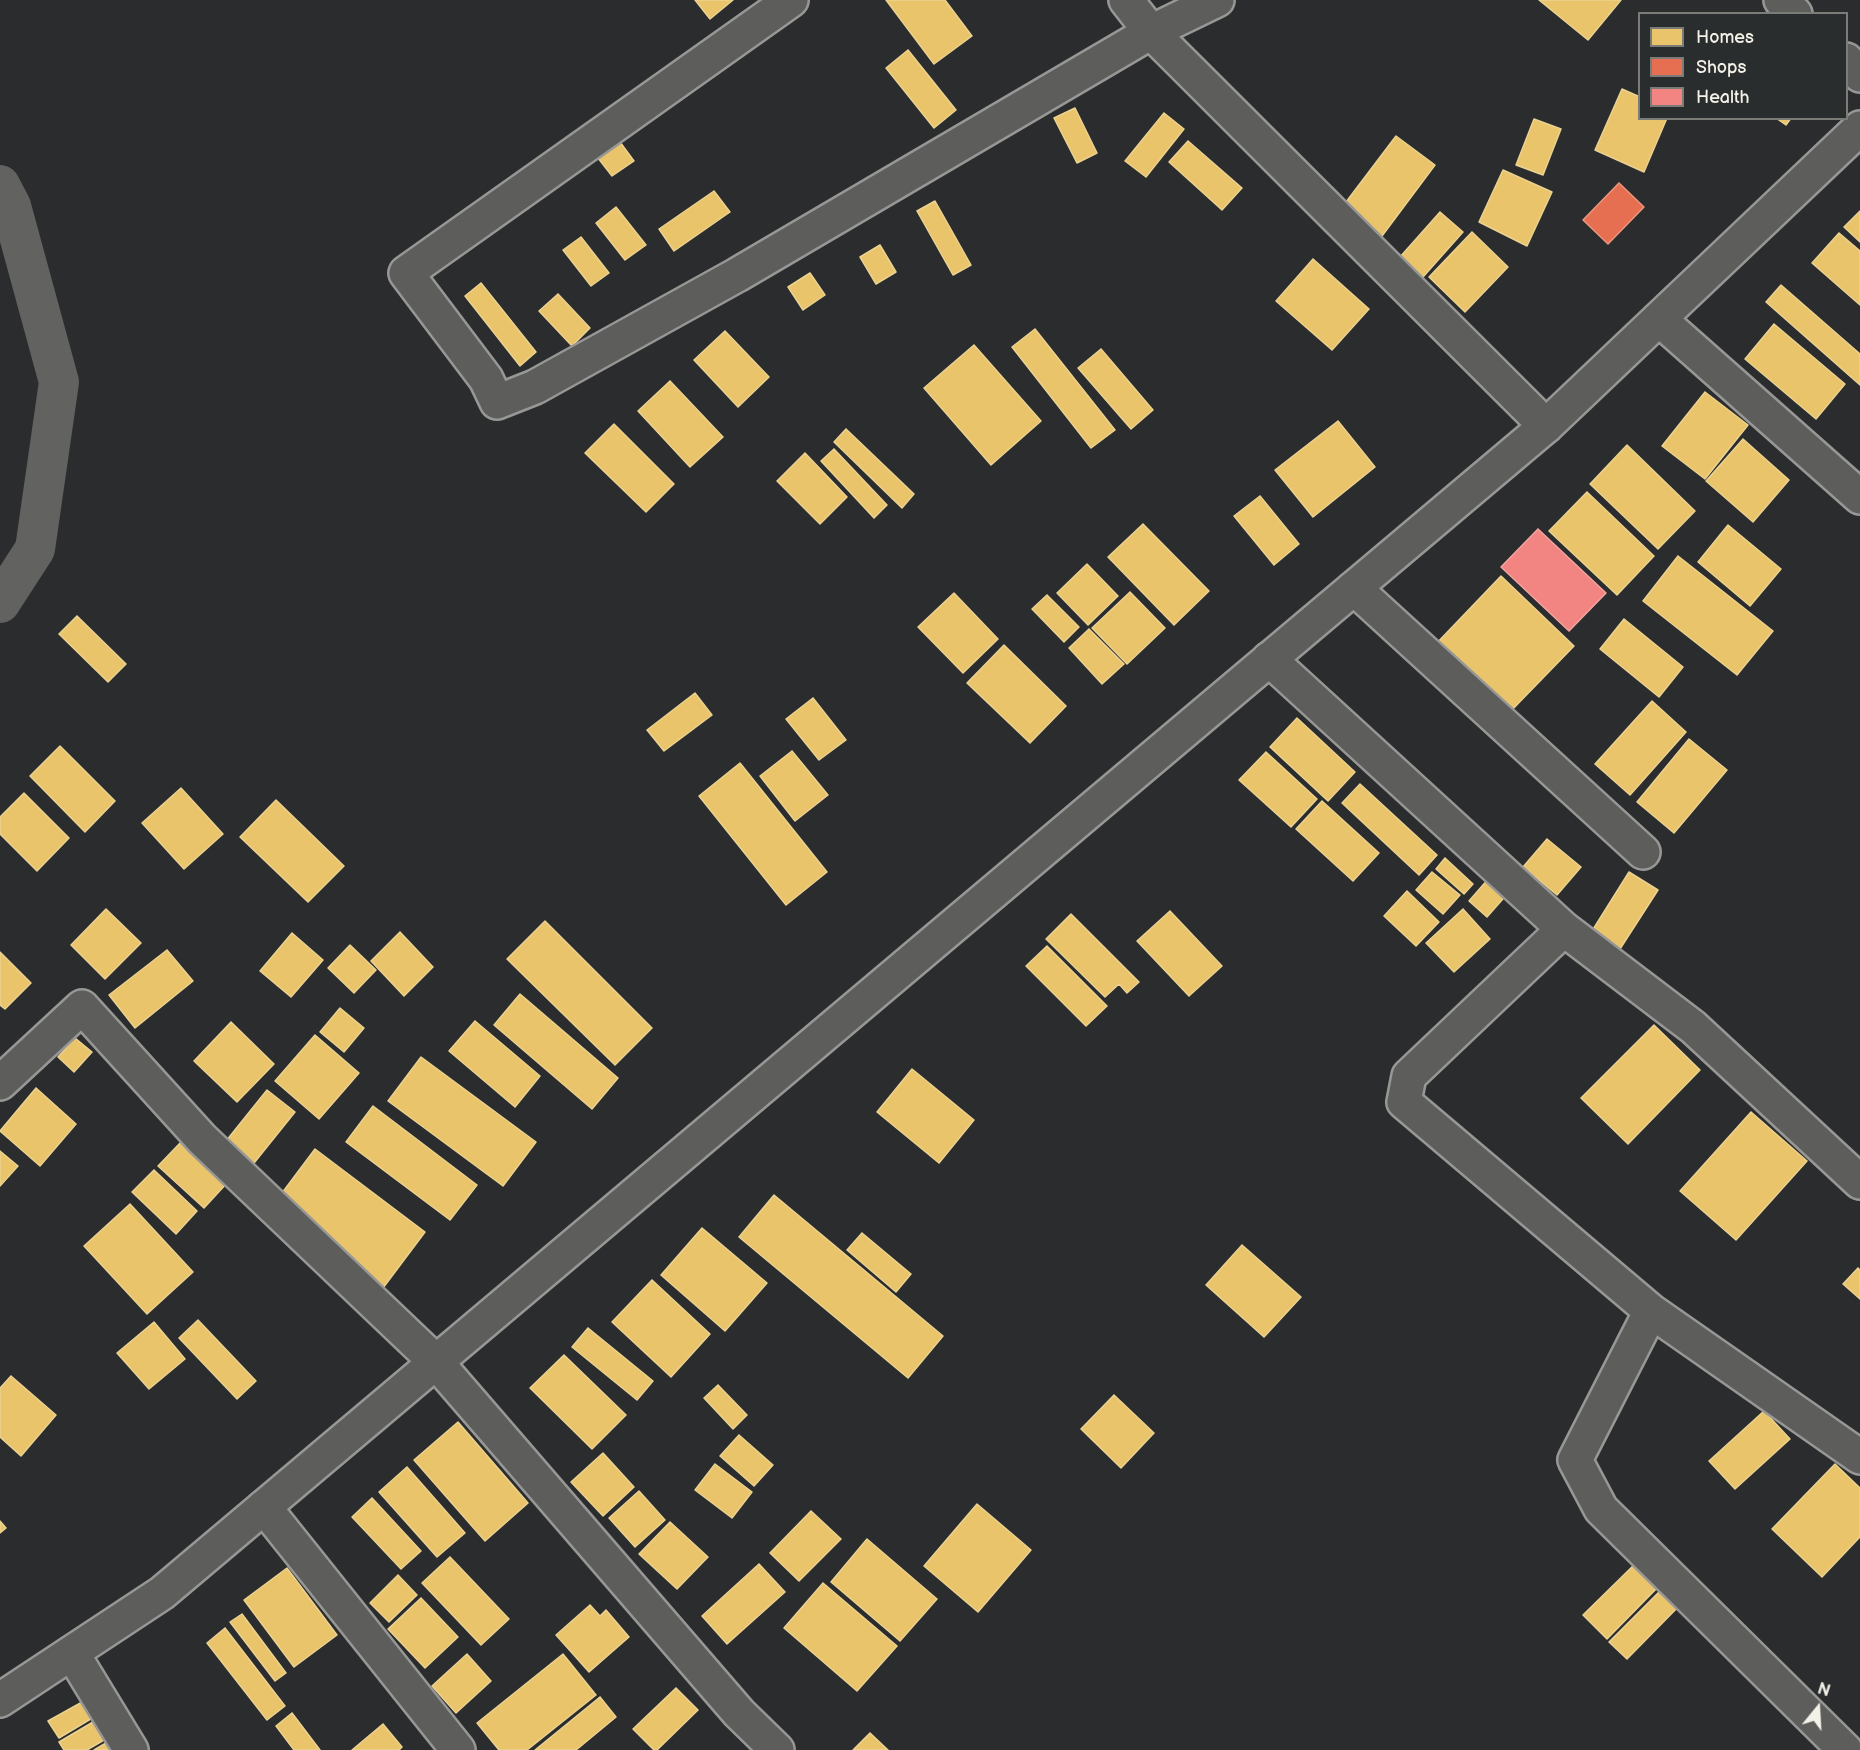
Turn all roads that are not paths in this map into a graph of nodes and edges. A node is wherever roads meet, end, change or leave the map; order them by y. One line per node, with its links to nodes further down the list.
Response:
1 (791, 0): 6 (street)
2 (1126, 0): 6 (street)
3 (1217, 0): 6 (street)
4 (1781, 0): 5 (street)
5 (1794, 12)
6 (1151, 32): 11 (street)
7 (1848, 62): 8 (street)
8 (1860, 75)
9 (1859, 131): 10 (street)
10 (1659, 319): 11 (street); 12 (street)
11 (1546, 426): 13 (street)
12 (1860, 497)
13 (1353, 588): 14 (street); 15 (street)
14 (1269, 659): 16 (street); 20 (street)
15 (1643, 852)
16 (1564, 929): 18 (street); 19 (street)
17 (0, 1083): 20 (street)
18 (1860, 1182)
19 (1651, 1311): 21 (street); 28 (street)
20 (436, 1362): 22 (street); 27 (street)
21 (1860, 1457)
22 (264, 1507): 23 (street); 26 (street)
23 (72, 1653): 24 (street); 25 (street)
24 (0, 1700)
25 (130, 1750)
26 (458, 1750)
27 (777, 1750)
28 (1845, 1750)

